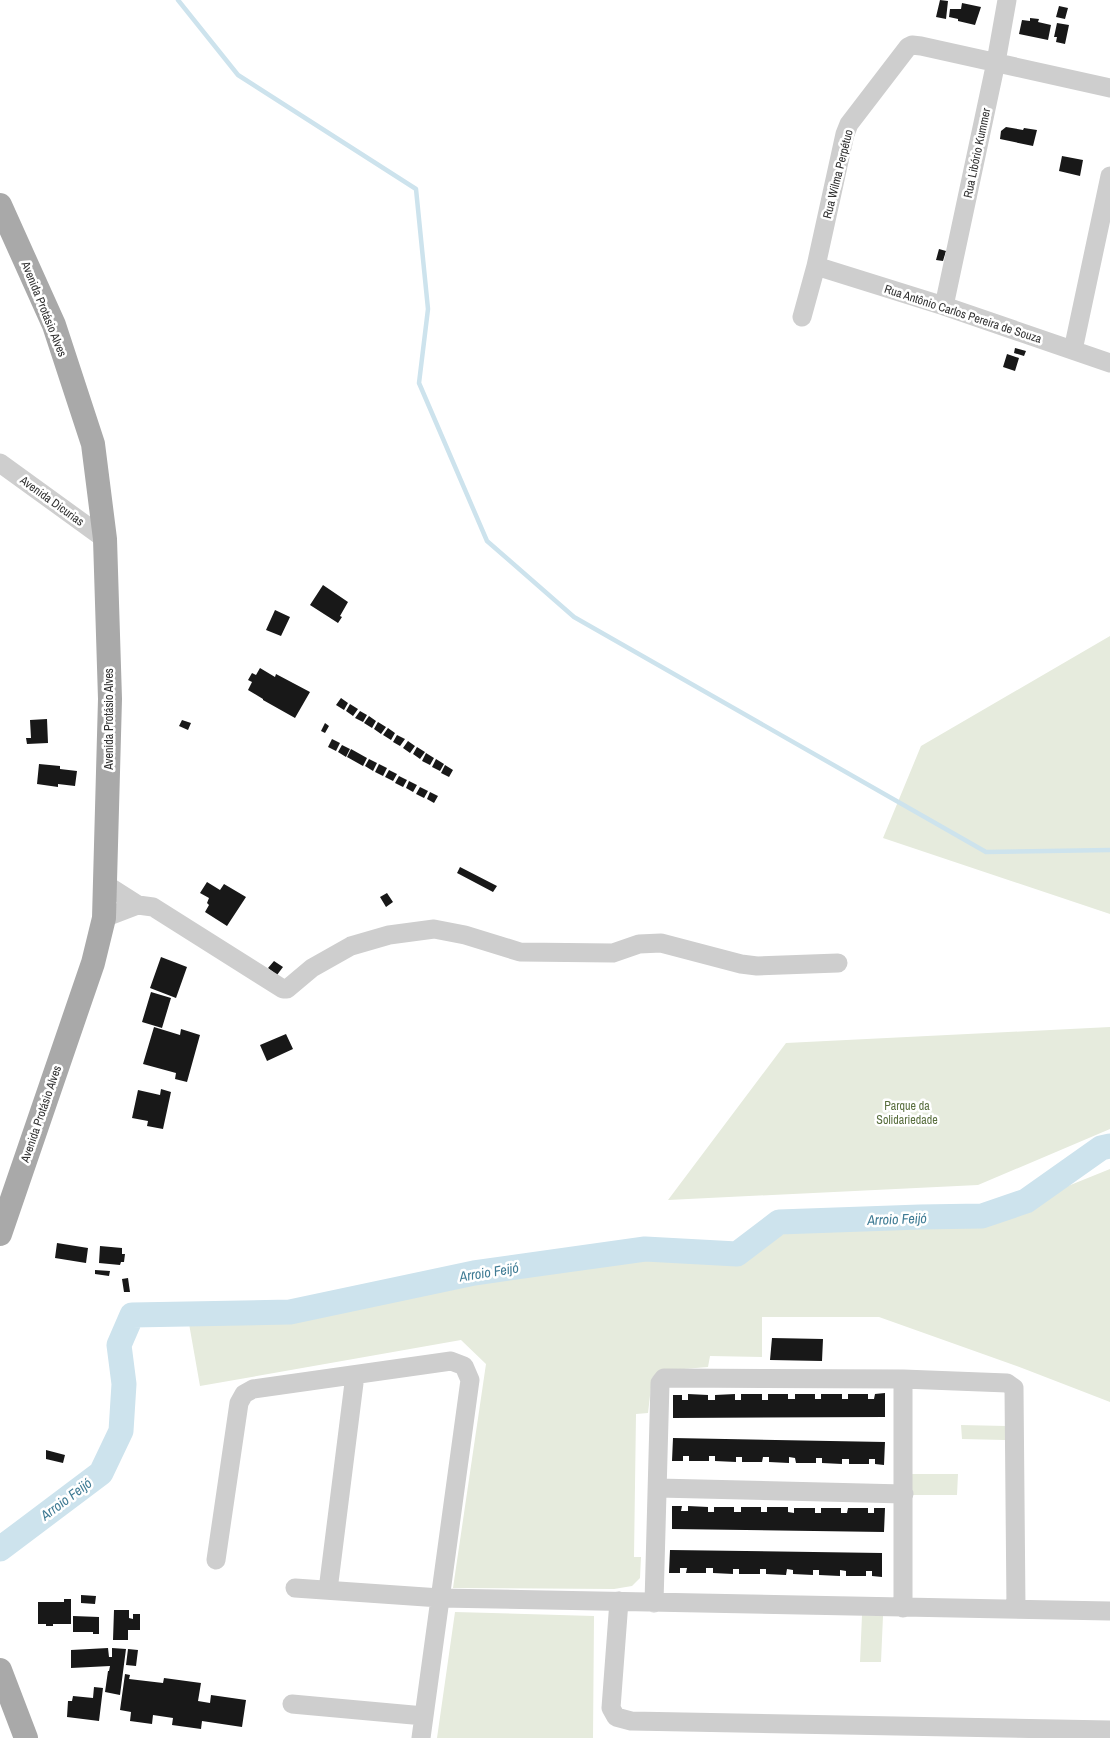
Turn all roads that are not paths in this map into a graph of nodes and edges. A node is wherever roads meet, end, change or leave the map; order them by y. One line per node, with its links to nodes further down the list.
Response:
1 (1007, 0): 2 (street, Rua Libório Kummer)
2 (996, 62): 3 (street, Rua Wilma Perpétuo); 6 (street, Rua Wilma Perpétuo); 7 (street, Rua Libório Kummer)
3 (1110, 88)
4 (1110, 176): 9 (street)
5 (0, 205): 12 (main road, Avenida Protásio Alves)
6 (816, 266): 7 (street, Rua Antônio Carlos Pereira de Souza); 8 (street, Rua Wilma Perpétuo)
7 (944, 306): 9 (street, Rua Antônio Carlos Pereira de Souza)
8 (802, 317)
9 (1073, 350): 10 (street, Rua Antônio Carlos Pereira de Souza)
10 (1110, 362)
11 (0, 463): 12 (street, Avenida Dicurias)
12 (105, 540): 13 (main road, Avenida Protásio Alves)
13 (105, 884): 14 (street); 15 (main road, Avenida Protásio Alves)
14 (138, 904): 15 (street); 16 (street)
15 (104, 918): 17 (main road, Avenida Protásio Alves)
16 (838, 963)
17 (0, 1234)
18 (355, 1375): 22 (street); 24 (street); 25 (street)
19 (903, 1379): 20 (street); 21 (street); 29 (street)
20 (658, 1488): 21 (street); 27 (street)
21 (904, 1494): 28 (street)
22 (216, 1560)
23 (295, 1588): 24 (street)
24 (328, 1590): 25 (street)
25 (440, 1598): 26 (street); 33 (street)
26 (618, 1601): 27 (street); 34 (street)
27 (654, 1603): 28 (street)
28 (903, 1608): 29 (street)
29 (1016, 1609): 30 (street)
30 (1110, 1611)
31 (0, 1673): 35 (main road)
32 (292, 1704): 33 (street)
33 (424, 1716): 36 (street)
34 (1110, 1730)
35 (26, 1738)
36 (421, 1738)

